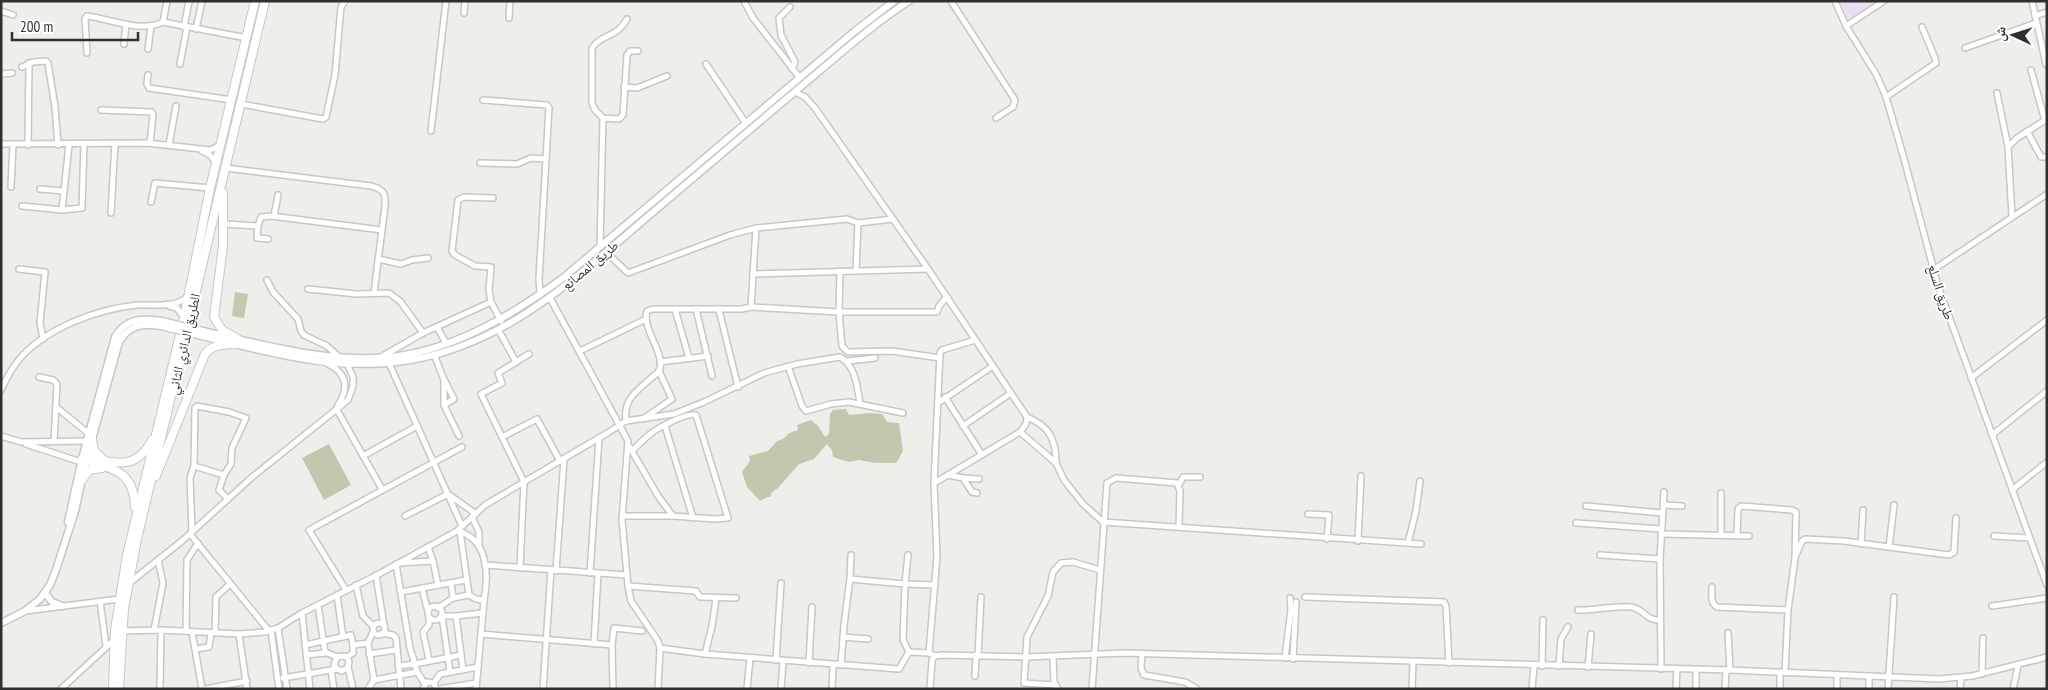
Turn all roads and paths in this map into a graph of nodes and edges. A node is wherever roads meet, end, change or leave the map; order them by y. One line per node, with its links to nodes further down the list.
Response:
1 (167, 1): 25 (street)
2 (188, 1): 30 (street)
3 (202, 1): 32 (street)
4 (256, 1): 33 (highway, الطريق الدائري الثاني)
5 (265, 1): 57 (highway, الطريق الدائري الثاني)
6 (345, 1): 57 (street)
7 (446, 1): 64 (street)
8 (465, 1): 20 (street)
9 (510, 1): 23 (street)
10 (744, 1): 44 (street)
11 (894, 1): 50 (main road, طريق المصانع)
12 (909, 1): 52 (main road, طريق المصانع)
13 (951, 1): 61 (street)
14 (1835, 1): 29 (street, طريق السلع)
15 (1884, 1): 29 (street)
16 (2032, 1): 22 (street)
17 (790, 7): 44 (street)
18 (1, 10): 21 (street)
19 (2047, 12): 22 (street)
20 (464, 13)
21 (13, 15)
22 (2035, 16): 26 (street)
23 (509, 18)
24 (627, 19): 60 (street)
25 (163, 22): 28 (street); 30 (street)
26 (2036, 23): 35 (street); 42 (street)
27 (126, 24): 28 (street); 34 (street); 38 (street)
28 (151, 26): 36 (street)
29 (1846, 26): 54 (street, طريق السلع)
30 (185, 27): 32 (street); 40 (street)
31 (1922, 27): 54 (street)
32 (196, 29): 33 (street)
33 (247, 38): 55 (highway, الطريق الدائري الثاني)
34 (124, 44)
35 (1965, 48)
36 (148, 49)
37 (638, 51): 51 (street)
38 (87, 53)
39 (29, 63): 43 (street); 72 (street); 73 (street)
40 (180, 64)
41 (706, 64): 63 (street)
42 (2046, 64)
43 (22, 67)
44 (792, 69): 50 (street)
45 (2031, 70): 62 (street)
46 (12, 73): 47 (street)
47 (1, 74)
48 (148, 75): 55 (street)
49 (667, 76): 51 (street)
50 (800, 78): 63 (main road, طريق المصانع)
51 (624, 87): 60 (street)
52 (795, 92): 97 (street); 105 (main road, طريق المصانع)
53 (1997, 93): 76 (street)
54 (1886, 97): 110 (street, طريق السلع)
55 (232, 100): 66 (highway, الطريق الدائري الثاني)
56 (483, 100): 79 (street)
57 (241, 104): 82 (highway, الطريق الدائري الثاني)
58 (176, 106): 75 (street)
59 (101, 110): 68 (street)
60 (603, 118): 104 (street)
61 (996, 118)
62 (2046, 120): 65 (street)
63 (745, 122): 104 (main road, طريق المصانع)
64 (431, 131)
65 (2027, 131): 76 (street); 78 (street)
66 (222, 142): 77 (street); 81 (highway, الطريق الدائري الثاني)
67 (115, 143): 68 (street); 70 (street); 94 (street)
68 (150, 143): 75 (street)
69 (1, 144): 71 (street)
70 (84, 144): 74 (street); 93 (street)
71 (12, 145): 72 (street); 84 (street)
72 (28, 145): 73 (street)
73 (58, 145): 74 (street)
74 (69, 145): 87 (street)
75 (169, 145): 77 (street)
76 (2008, 147): 96 (street)
77 (200, 149): 81 (street)
78 (2047, 158)
79 (546, 159): 80 (street); 117 (street)
80 (480, 162)
81 (216, 165): 85 (highway, الطريق الدائري الثاني)
82 (226, 168): 83 (highway, الطريق الدائري الثاني); 102 (street)
83 (224, 178): 99 (highway); 219 (highway, الطريق الدائري الثاني)
84 (11, 187)
85 (210, 188): 91 (street); 118 (highway, الطريق الدائري الثاني)
86 (40, 189): 87 (street)
87 (64, 191): 93 (street)
88 (2047, 194): 96 (street)
89 (278, 195): 95 (street)
90 (493, 198): 121 (street)
91 (152, 202)
92 (22, 206): 93 (street)
93 (62, 210)
94 (111, 213)
95 (274, 216): 100 (street); 102 (street)
96 (2012, 216): 110 (street)
97 (893, 219): 98 (street); 109 (street)
98 (858, 223): 101 (street); 112 (street)
99 (224, 224): 100 (street); 137 (highway)
100 (258, 226): 103 (street)
101 (756, 228): 105 (street); 113 (street)
102 (382, 230): 107 (street)
103 (268, 239)
104 (600, 247): 117 (main road, طريق المصانع)
105 (606, 252): 120 (main road, طريق المصانع)
106 (428, 258): 107 (street)
107 (378, 259): 116 (street)
108 (19, 269): 135 (street)
109 (928, 269): 112 (street); 119 (street)
110 (1933, 270): 159 (street, طريق السلع)
111 (840, 271): 112 (street); 113 (street); 127 (street)
112 (856, 271)
113 (753, 274): 123 (street)
114 (267, 280): 142 (street)
115 (308, 289): 116 (street)
116 (374, 293): 134 (street)
117 (540, 295): 129 (main road, طريق المصانع)
118 (188, 296): 122 (street); 128 (highway, الطريق الدائري الثاني)
119 (947, 297): 127 (street); 136 (street)
120 (550, 298): 133 (main road, طريق المصانع); 139 (street)
121 (491, 302): 129 (street); 132 (street)
122 (161, 305): 128 (street); 135 (street)
123 (751, 307): 126 (street); 127 (street)
124 (675, 309): 125 (street); 130 (street); 145 (street)
125 (696, 309): 126 (street); 143 (street)
126 (719, 310): 161 (street)
127 (839, 312): 147 (street)
128 (184, 318): 180 (highway, الطريق الدائري الثاني)
129 (500, 319): 133 (street); 138 (main road, طريق المصانع)
130 (646, 319): 139 (street); 151 (street)
131 (2047, 320): 159 (street)
132 (437, 327): 134 (street); 138 (street)
133 (500, 328): 140 (main road, طريق المصانع); 150 (street)
134 (423, 333): 144 (street)
135 (43, 339): 162 (street)
136 (975, 340): 147 (street); 155 (street)
137 (236, 342): 142 (main road, طريق المصانع); 152 (main road, طريق المصانع); 186 (main road, طريق المصانع, bridge); 219 (highway)
138 (446, 343): 144 (main road, طريق المصانع)
139 (580, 351): 177 (street)
140 (434, 354): 153 (main road, طريق المصانع); 160 (street)
141 (529, 354): 150 (street)
142 (337, 355): 148 (main road, طريق المصانع)
143 (708, 356): 145 (street); 157 (street)
144 (380, 357): 148 (main road, طريق المصانع)
145 (689, 358): 151 (street)
146 (875, 358): 149 (street)
147 (940, 358): 166 (street)
148 (346, 361): 152 (main road, طريق المصانع); 153 (main road, طريق المصانع); 170 (street)
149 (847, 361): 154 (street); 167 (street)
150 (516, 362): 185 (street)
151 (660, 362): 156 (street)
152 (327, 363): 172 (street)
153 (389, 363): 176 (street)
154 (788, 366): 161 (street); 167 (street)
155 (993, 366): 164 (street); 165 (street)
156 (659, 371): 174 (street); 175 (street)
157 (712, 376)
158 (39, 377): 168 (street)
159 (1971, 378): 182 (street, طريق السلع)
160 (444, 380): 169 (street); 169 (street)
161 (738, 387): 174 (street)
162 (1, 390)
163 (2047, 391): 182 (street)
164 (1011, 393): 173 (street); 179 (street)
165 (945, 397): 166 (street); 179 (street)
166 (938, 402): 211 (street)
167 (860, 403): 171 (street)
168 (56, 406): 186 (street); 188 (street)
169 (444, 406): 184 (street)
170 (337, 410): 172 (street); 194 (street)
171 (903, 413)
172 (332, 414): 220 (street)
173 (1027, 417): 181 (street); 198 (street)
174 (643, 419): 175 (street)
175 (626, 421): 177 (street)
176 (417, 426): 194 (street); 197 (street)
177 (619, 426): 187 (street); 190 (street)
178 (665, 426): 192 (street); 232 (street); 232 (street)
179 (963, 426): 193 (street)
180 (157, 430): 200 (highway); 236 (highway, الطريق الدائري الثاني)
181 (1020, 432): 193 (street); 198 (street)
182 (1992, 435): 214 (street, طريق السلع)
183 (1, 436): 189 (street)
184 (459, 436)
185 (502, 437): 196 (street); 210 (street)
186 (89, 438): 188 (street); 195 (main road, طريق المصانع); 200 (highway)
187 (599, 438): 196 (street); 270 (street)
188 (54, 441): 189 (street)
189 (21, 442): 195 (street)
190 (628, 446): 192 (street); 230 (street)
191 (462, 447): 197 (street)
192 (632, 452): 231 (street)
193 (982, 455): 203 (street)
194 (363, 456): 213 (street)
195 (84, 459): 200 (highway); 208 (main road); 239 (main road)
196 (562, 460): 210 (street); 268 (street)
197 (433, 462): 213 (street); 218 (street)
198 (1056, 462): 234 (street)
199 (2047, 462): 214 (street)
200 (107, 464): 208 (highway); 236 (highway)
201 (194, 466): 202 (street); 202 (street); 241 (street)
202 (224, 475): 220 (street)
203 (948, 475): 206 (street); 211 (street)
204 (1361, 476): 248 (street)
205 (1200, 477): 212 (street)
206 (963, 478): 207 (street); 216 (street)
207 (979, 479)
208 (82, 480): 239 (main road)
209 (1420, 481): 251 (street)
210 (524, 482): 228 (street); 267 (street)
211 (934, 483): 282 (street)
212 (1179, 485): 234 (street); 237 (street)
213 (382, 489): 288 (street)
214 (2012, 490): 246 (street, طريق السلع)
215 (1664, 492): 221 (street)
216 (977, 493)
217 (1721, 493): 242 (street)
218 (448, 494): 228 (street); 229 (street); 238 (street)
219 (148, 497): 278 (highway, الطريق الدائري الثاني)
220 (228, 499): 241 (street)
221 (1663, 505): 224 (street); 226 (street)
222 (1894, 505): 255 (street)
223 (1586, 506): 226 (street)
224 (1682, 506)
225 (1863, 510): 253 (street)
226 (1662, 513): 240 (street)
227 (1308, 514): 247 (street)
228 (474, 515): 238 (street); 250 (street)
229 (405, 516)
230 (622, 516): 231 (street); 273 (street)
231 (673, 516): 232 (street)
232 (693, 518)
233 (1956, 518): 255 (street)
234 (1104, 522): 237 (street); 269 (street)
235 (1576, 523): 240 (street)
236 (134, 526): 301 (highway, الطريق الدائري الثاني)
237 (1179, 526): 247 (street)
238 (460, 529): 250 (street); 254 (street); 275 (street)
239 (68, 530): 290 (main road)
240 (1661, 531): 242 (street); 260 (street)
241 (191, 533): 249 (street); 261 (street)
242 (1721, 535): 243 (street)
243 (1737, 535): 244 (street); 259 (street)
244 (1749, 536)
245 (1994, 536): 246 (street)
246 (2029, 538): 265 (street, طريق السلع)
247 (1328, 539): 248 (street)
248 (1358, 541): 251 (street)
249 (198, 543): 279 (street); 330 (street)
250 (480, 544): 264 (street)
251 (1408, 544): 252 (street)
252 (1421, 544)
253 (1861, 544): 255 (street); 259 (street)
254 (428, 547): 262 (street); 263 (street)
255 (1889, 547)
256 (851, 555): 274 (street)
257 (908, 555): 280 (street)
258 (1600, 555): 260 (street)
259 (1795, 558): 311 (street)
260 (1660, 559): 319 (street)
261 (158, 560): 278 (street); 325 (street)
262 (433, 561): 263 (street); 281 (street)
263 (397, 564): 272 (street); 289 (street)
264 (485, 565): 267 (street); 302 (street)
265 (2040, 566): 266 (street); 283 (street, طريق السلع)
266 (2047, 566)
267 (520, 568): 268 (street)
268 (553, 570): 270 (street); 345 (street)
269 (1100, 570): 365 (street); 369 (street)
270 (590, 573): 271 (street)
271 (598, 573): 273 (street); 348 (street)
272 (376, 575): 284 (street); 321 (street)
273 (627, 575): 285 (street)
274 (850, 579): 280 (street); 340 (street)
275 (466, 580): 276 (street); 292 (street)
276 (451, 583): 281 (street); 296 (street)
277 (781, 583): 377 (street)
278 (128, 584): 328 (highway, الطريق الدائري الثاني)
279 (230, 584): 327 (street); 332 (street)
280 (905, 584): 282 (street); 356 (street)
281 (438, 585): 287 (street)
282 (935, 585): 361 (street)
283 (2047, 585)
284 (356, 586): 288 (street); 324 (street)
285 (628, 586): 297 (street); 353 (street)
286 (1712, 587): 311 (street)
287 (422, 588): 289 (street); 315 (street)
288 (346, 590): 291 (street)
289 (401, 592): 338 (street)
290 (45, 593): 306 (main road); 312 (main road)
291 (337, 595): 305 (street); 339 (street)
292 (469, 595): 296 (street); 302 (street)
293 (980, 597): 364 (street)
294 (1305, 597): 380 (street)
295 (1894, 597): 409 (street)
296 (453, 598): 309 (street)
297 (716, 598): 298 (street); 360 (street)
298 (736, 598)
299 (1290, 598): 374 (street)
300 (2047, 598): 307 (street)
301 (119, 599): 303 (street); 344 (highway, الطريق الدائري الثاني)
302 (484, 600): 314 (street)
303 (100, 601): 306 (street); 351 (street)
304 (1296, 602): 375 (street)
305 (318, 605): 313 (street); 346 (street)
306 (62, 606): 312 (street)
307 (1992, 606)
308 (812, 607): 381 (street)
309 (438, 608): 315 (street); 316 (street)
310 (1578, 610): 319 (street)
311 (1788, 610): 401 (street)
312 (25, 611): 320 (main road)
313 (302, 613): 323 (street); 349 (street)
314 (483, 613): 317 (street); 336 (street)
315 (428, 615): 316 (street); 376 (street)
316 (441, 616): 317 (street); 372 (street)
317 (456, 616): 363 (street)
318 (1543, 620): 387 (street)
319 (1659, 620): 393 (street)
320 (1, 624)
321 (384, 626): 324 (street); 333 (street)
322 (1568, 627): 388 (street)
323 (278, 628): 327 (street); 407 (street)
324 (373, 629): 333 (street); 347 (street)
325 (154, 630): 326 (street); 328 (street)
326 (161, 630): 330 (street); 422 (street)
327 (270, 630): 335 (street); 411 (street)
328 (121, 631): 421 (highway, الطريق الدائري الثاني)
329 (642, 631): 352 (street)
330 (186, 632): 331 (street)
331 (192, 632): 332 (street); 354 (street)
332 (213, 632): 335 (street); 354 (street)
333 (382, 633): 341 (street)
334 (1728, 633): 398 (street)
335 (238, 634): 413 (street)
336 (481, 634): 345 (street); 391 (street)
337 (1591, 634): 392 (street)
338 (408, 636): 341 (street); 382 (street)
339 (343, 637): 346 (street); 350 (street)
340 (843, 637): 342 (street); 384 (street)
341 (396, 638): 355 (street)
342 (868, 638)
343 (1983, 638): 403 (street)
344 (114, 640): 351 (street); 420 (highway, الطريق الدائري الثاني)
345 (546, 640): 348 (street); 432 (street)
346 (324, 641): 349 (street); 357 (street)
347 (368, 643): 350 (street); 359 (street)
348 (594, 644): 352 (street)
349 (305, 645): 362 (street)
350 (353, 645): 368 (street)
351 (106, 646): 419 (street)
352 (612, 646): 433 (street)
353 (660, 648): 360 (street); 434 (street)
354 (195, 649): 423 (street)
355 (396, 650): 359 (street); 385 (street)
356 (909, 652): 361 (street); 384 (street)
357 (326, 653): 362 (street); 367 (street)
358 (1142, 653): 365 (street); 374 (street); 440 (street)
359 (369, 654): 412 (street)
360 (705, 654): 373 (street)
361 (929, 654): 366 (street)
362 (306, 655): 402 (street)
363 (461, 655): 372 (street); 396 (street)
364 (977, 655): 366 (street); 369 (street); 405 (street)
365 (1095, 655): 370 (street); 439 (street)
366 (935, 656): 438 (street)
367 (337, 657): 368 (street); 395 (street)
368 (347, 657): 390 (street)
369 (1026, 657): 370 (street); 417 (street)
370 (1053, 657): 417 (street)
371 (2047, 657): 389 (street)
372 (448, 658): 376 (street); 400 (street)
373 (750, 658): 377 (street); 435 (street)
374 (1285, 658): 375 (street)
375 (1293, 658): 379 (street)
376 (429, 660): 382 (street)
377 (776, 660): 378 (street)
378 (783, 661): 381 (street); 436 (street)
379 (1413, 662): 380 (street); 441 (street)
380 (1448, 662): 386 (street)
381 (809, 663): 383 (street)
382 (415, 664): 385 (street); 399 (street)
383 (833, 665): 384 (street); 437 (street)
384 (841, 665)
385 (398, 666): 404 (street)
386 (1534, 666): 387 (street); 442 (street)
387 (1542, 666): 388 (street)
388 (1560, 666): 392 (street)
389 (2018, 666): 403 (street); 451 (street)
390 (348, 667): 395 (street); 429 (street)
391 (478, 667): 396 (street); 415 (street)
392 (1588, 667): 393 (street)
393 (1661, 669): 394 (street)
394 (1677, 669): 397 (street); 443 (street)
395 (334, 670): 402 (street); 428 (street)
396 (463, 670): 400 (street)
397 (1696, 670): 398 (street); 444 (street)
398 (1728, 670): 401 (street); 445 (street)
399 (416, 672): 404 (street); 414 (street)
400 (450, 672): 416 (street)
401 (1783, 673): 406 (street); 446 (street)
402 (308, 674): 407 (street); 427 (street)
403 (1982, 674): 410 (street)
404 (400, 675): 412 (street); 431 (street)
405 (975, 676)
406 (1837, 676): 408 (street); 447 (street)
407 (286, 678): 411 (street); 426 (street)
408 (1869, 678): 409 (street); 448 (street)
409 (1888, 678): 410 (street); 449 (street)
410 (1961, 678): 450 (street)
411 (278, 679): 425 (street)
412 (374, 680): 430 (street)
413 (246, 681): 423 (street); 424 (street)
414 (424, 686): 416 (street)
415 (476, 686): 418 (street)
416 (436, 687): 418 (street)
417 (1056, 687)
418 (453, 688)
419 (61, 689)
420 (113, 689)
421 (119, 689)
422 (160, 689)
423 (204, 689)
424 (248, 689)
425 (279, 689)
426 (287, 689)
427 (310, 689)
428 (334, 689)
429 (353, 689)
430 (368, 689)
431 (401, 689)
432 (543, 689)
433 (613, 689)
434 (658, 689)
435 (748, 689)
436 (781, 689)
437 (832, 689)
438 (930, 689)
439 (1092, 689)
440 (1197, 689)
441 (1412, 689)
442 (1532, 689)
443 (1676, 689)
444 (1696, 689)
445 (1725, 689)
446 (1780, 689)
447 (1836, 689)
448 (1869, 689)
449 (1888, 689)
450 (1960, 689)
451 (2013, 689)

